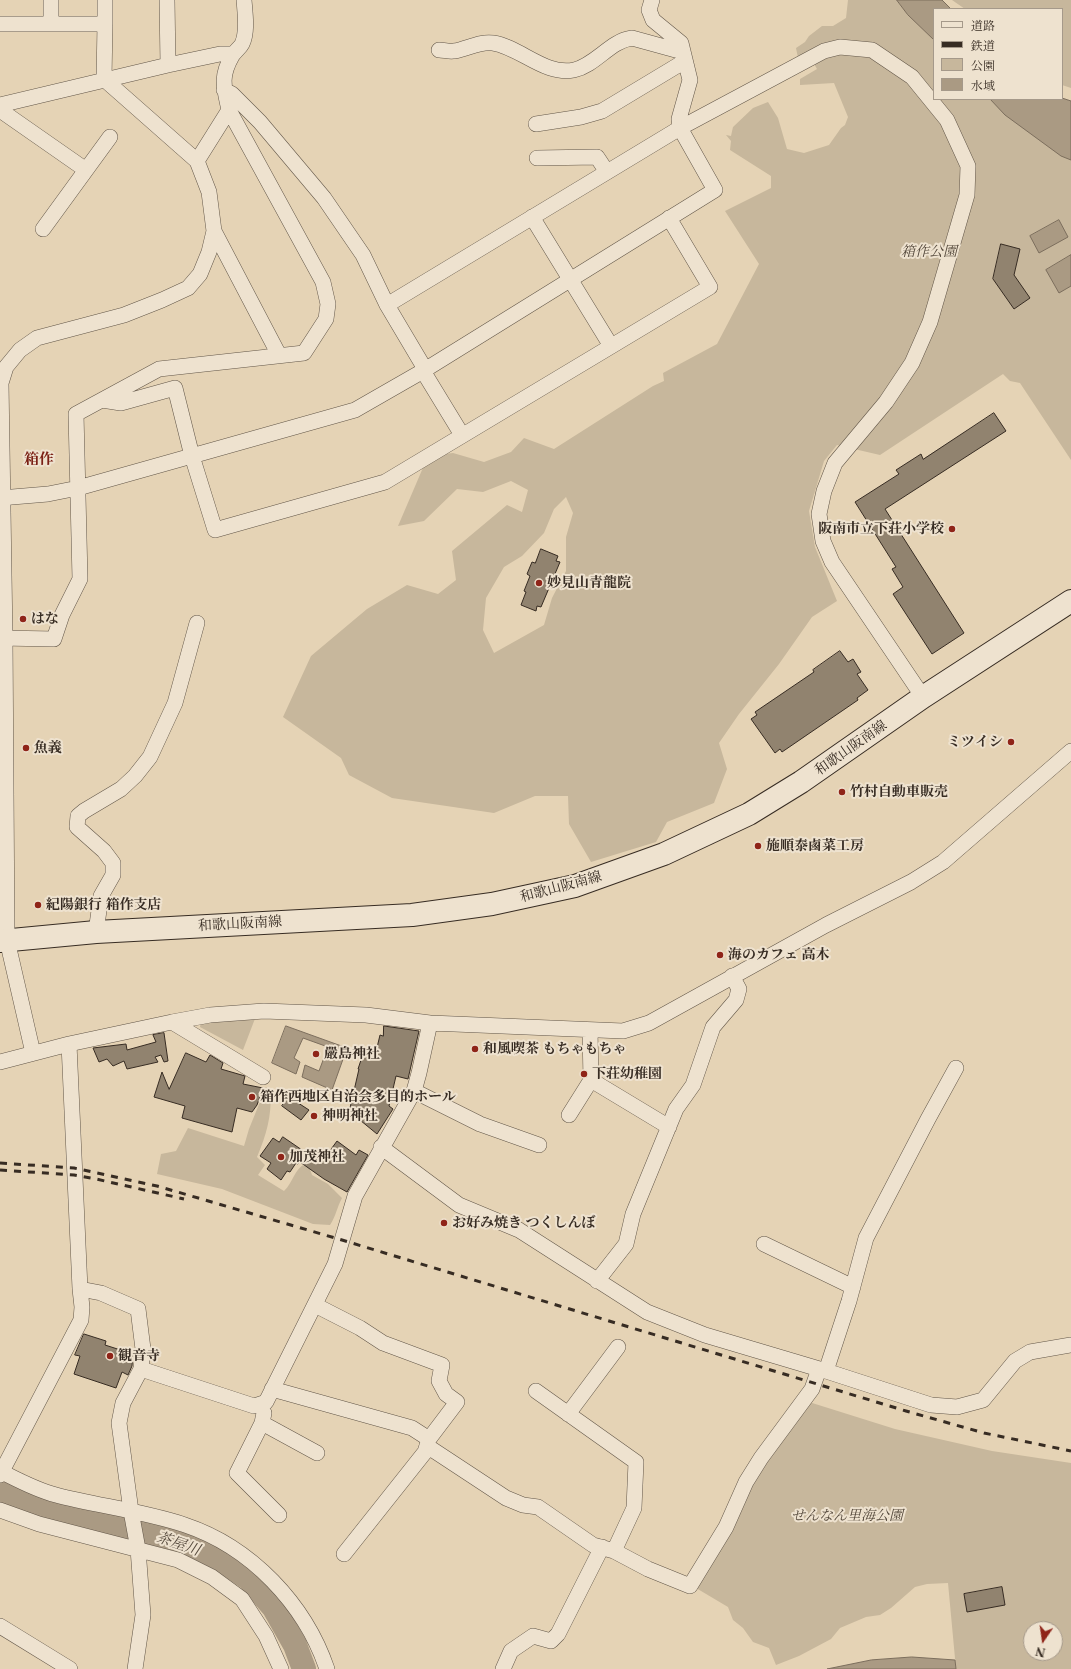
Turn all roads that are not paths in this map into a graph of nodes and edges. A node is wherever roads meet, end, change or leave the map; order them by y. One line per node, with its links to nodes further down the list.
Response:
1 (51, 0): 7 (street)
2 (105, 0): 8 (street)
3 (167, 0): 12 (street)
4 (244, 0): 10 (street)
5 (652, 0): 11 (street)
6 (0, 24): 7 (street)
7 (51, 24): 8 (street)
8 (105, 24): 13 (street)
9 (439, 50): 11 (street)
10 (233, 54): 12 (street); 14 (street)
11 (684, 57): 18 (street); 19 (street)
12 (168, 65): 13 (street)
13 (104, 79): 15 (street); 22 (street)
14 (224, 90): 17 (street); 30 (street)
15 (0, 105)
16 (0, 110): 23 (street)
17 (229, 110): 22 (street); 32 (street)
18 (536, 124)
19 (680, 128): 24 (street); 26 (street); 44 (street)
20 (110, 137): 23 (street)
21 (537, 158): 24 (street)
22 (197, 161): 28 (street)
23 (86, 170): 27 (street)
24 (607, 172): 25 (street)
25 (532, 217): 29 (street); 30 (street)
26 (669, 218): 29 (street); 31 (street)
27 (43, 229)
28 (214, 231): 32 (street); 35 (street)
29 (570, 280): 31 (street); 33 (street)
30 (387, 305): 33 (street)
31 (611, 346): 36 (street)
32 (279, 355): 34 (street)
33 (424, 370): 36 (street); 37 (street)
34 (102, 400): 37 (street); 38 (street)
35 (1, 425): 39 (street)
36 (462, 435): 37 (street)
37 (192, 456): 38 (street)
38 (78, 488): 39 (street); 43 (street)
39 (2, 498): 40 (street)
40 (2, 568): 43 (street)
41 (1071, 601): 44 (main road, 和歌山阪南線)
42 (197, 623): 46 (street)
43 (3, 638): 47 (street)
44 (923, 698): 46 (main road, 和歌山阪南線)
45 (1071, 751): 48 (street)
46 (96, 932): 47 (main road, 和歌山阪南線)
47 (4, 940): 53 (street)
48 (732, 976): 51 (street); 60 (street)
49 (172, 1022): 50 (street); 52 (street); 56 (street)
50 (430, 1023): 51 (street); 58 (street)
51 (590, 1030): 57 (street)
52 (69, 1044): 53 (street); 66 (street)
53 (33, 1053): 54 (street)
54 (0, 1062)
55 (956, 1068): 65 (street)
56 (263, 1076)
57 (590, 1080): 59 (street); 60 (street)
58 (414, 1091): 61 (street); 62 (street)
59 (569, 1115)
60 (669, 1127): 64 (street)
61 (539, 1145)
62 (381, 1148): 64 (street); 67 (street)
63 (764, 1244): 65 (street)
64 (597, 1281): 71 (street)
65 (853, 1287): 71 (street)
66 (80, 1289): 70 (street); 78 (street)
67 (315, 1305): 73 (street); 76 (street)
68 (1071, 1345): 71 (street)
69 (618, 1347): 74 (street)
70 (141, 1369): 73 (street); 80 (street)
71 (822, 1370): 83 (street)
72 (536, 1391): 74 (street)
73 (269, 1396): 75 (street); 76 (street)
74 (568, 1414): 83 (street)
75 (262, 1423): 77 (street); 81 (street)
76 (428, 1443): 83 (street); 84 (street)
77 (317, 1453)
78 (0, 1473): 80 (street)
79 (0, 1510): 82 (street)
80 (132, 1513): 82 (street); 89 (street)
81 (279, 1515)
82 (138, 1545): 87 (street); 88 (street)
83 (608, 1549): 90 (street)
84 (344, 1554)
85 (0, 1626): 86 (street)
86 (70, 1669)
87 (135, 1669)
88 (281, 1669)
89 (327, 1669)
90 (503, 1669)

